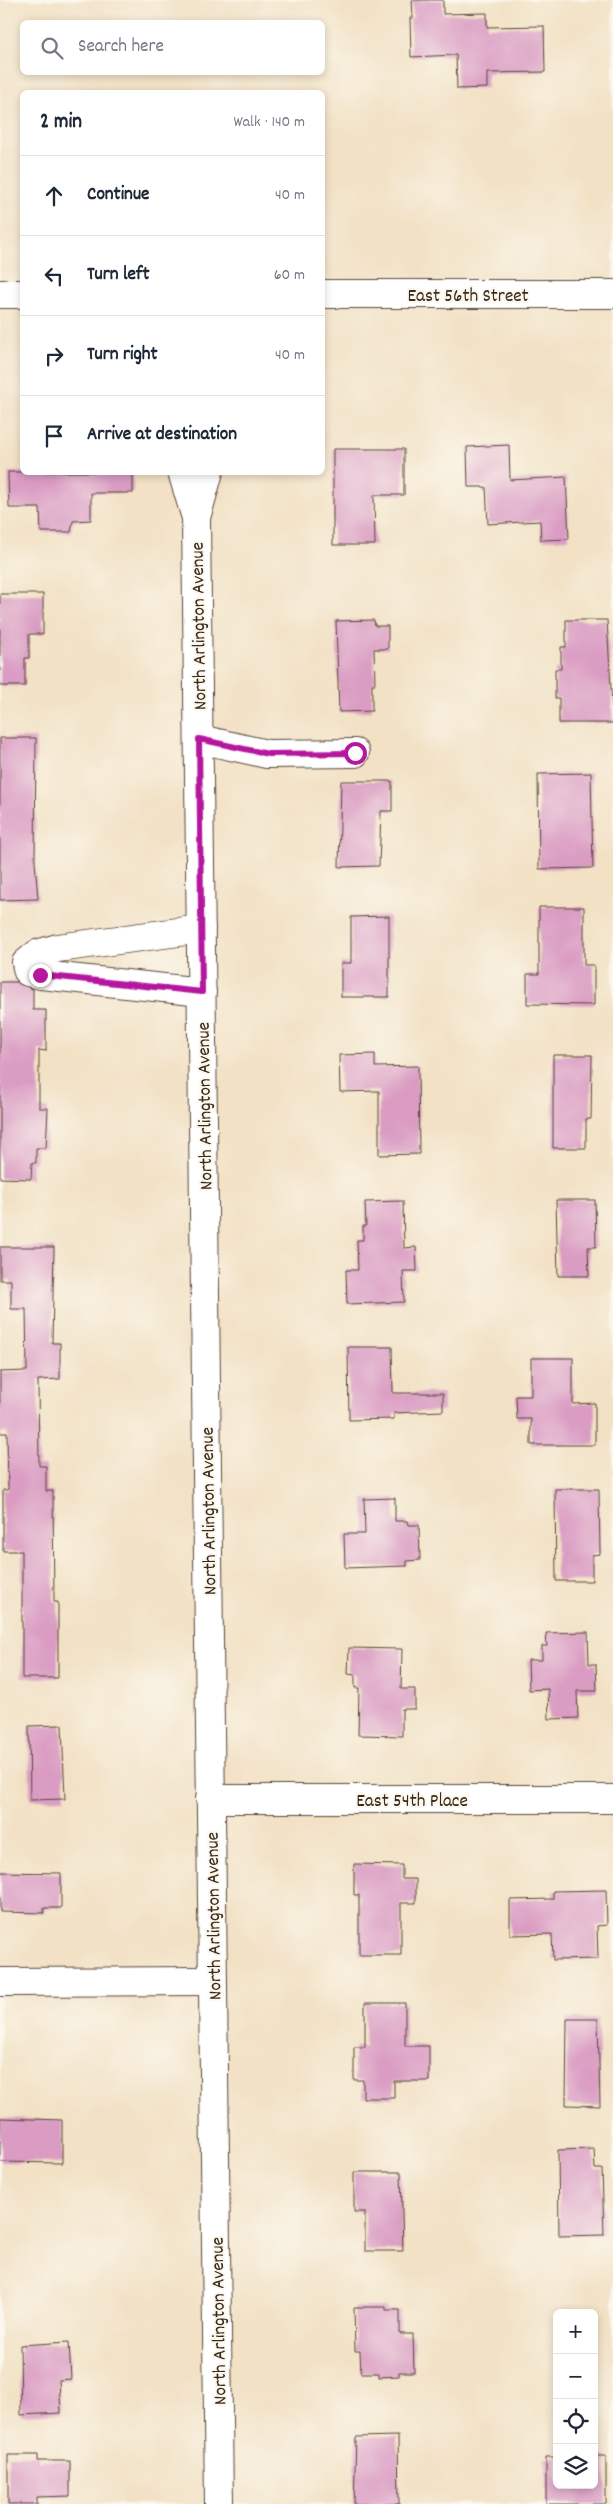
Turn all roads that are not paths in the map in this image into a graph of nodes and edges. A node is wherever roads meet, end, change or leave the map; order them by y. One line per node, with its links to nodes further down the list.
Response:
1 (0, 294): 2 (main road)
2 (20, 294)
3 (325, 294): 4 (main road, East 56th Street)
4 (613, 294)
5 (183, 475): 7 (main road, North Arlington Avenue)
6 (208, 475): 7 (main road, North Arlington Avenue)
7 (196, 518): 8 (main road, North Arlington Avenue)
8 (199, 739): 9 (main road); 10 (main road, North Arlington Avenue)
9 (355, 753)
10 (201, 929): 11 (main road, North Arlington Avenue); 11 (main road)
11 (202, 992): 13 (main road, North Arlington Avenue)
12 (613, 1798): 13 (main road, East 54th Place)
13 (210, 1799): 14 (main road, North Arlington Avenue)
14 (212, 1981): 15 (main road); 16 (main road, North Arlington Avenue)
15 (0, 1982)
16 (219, 2504)

